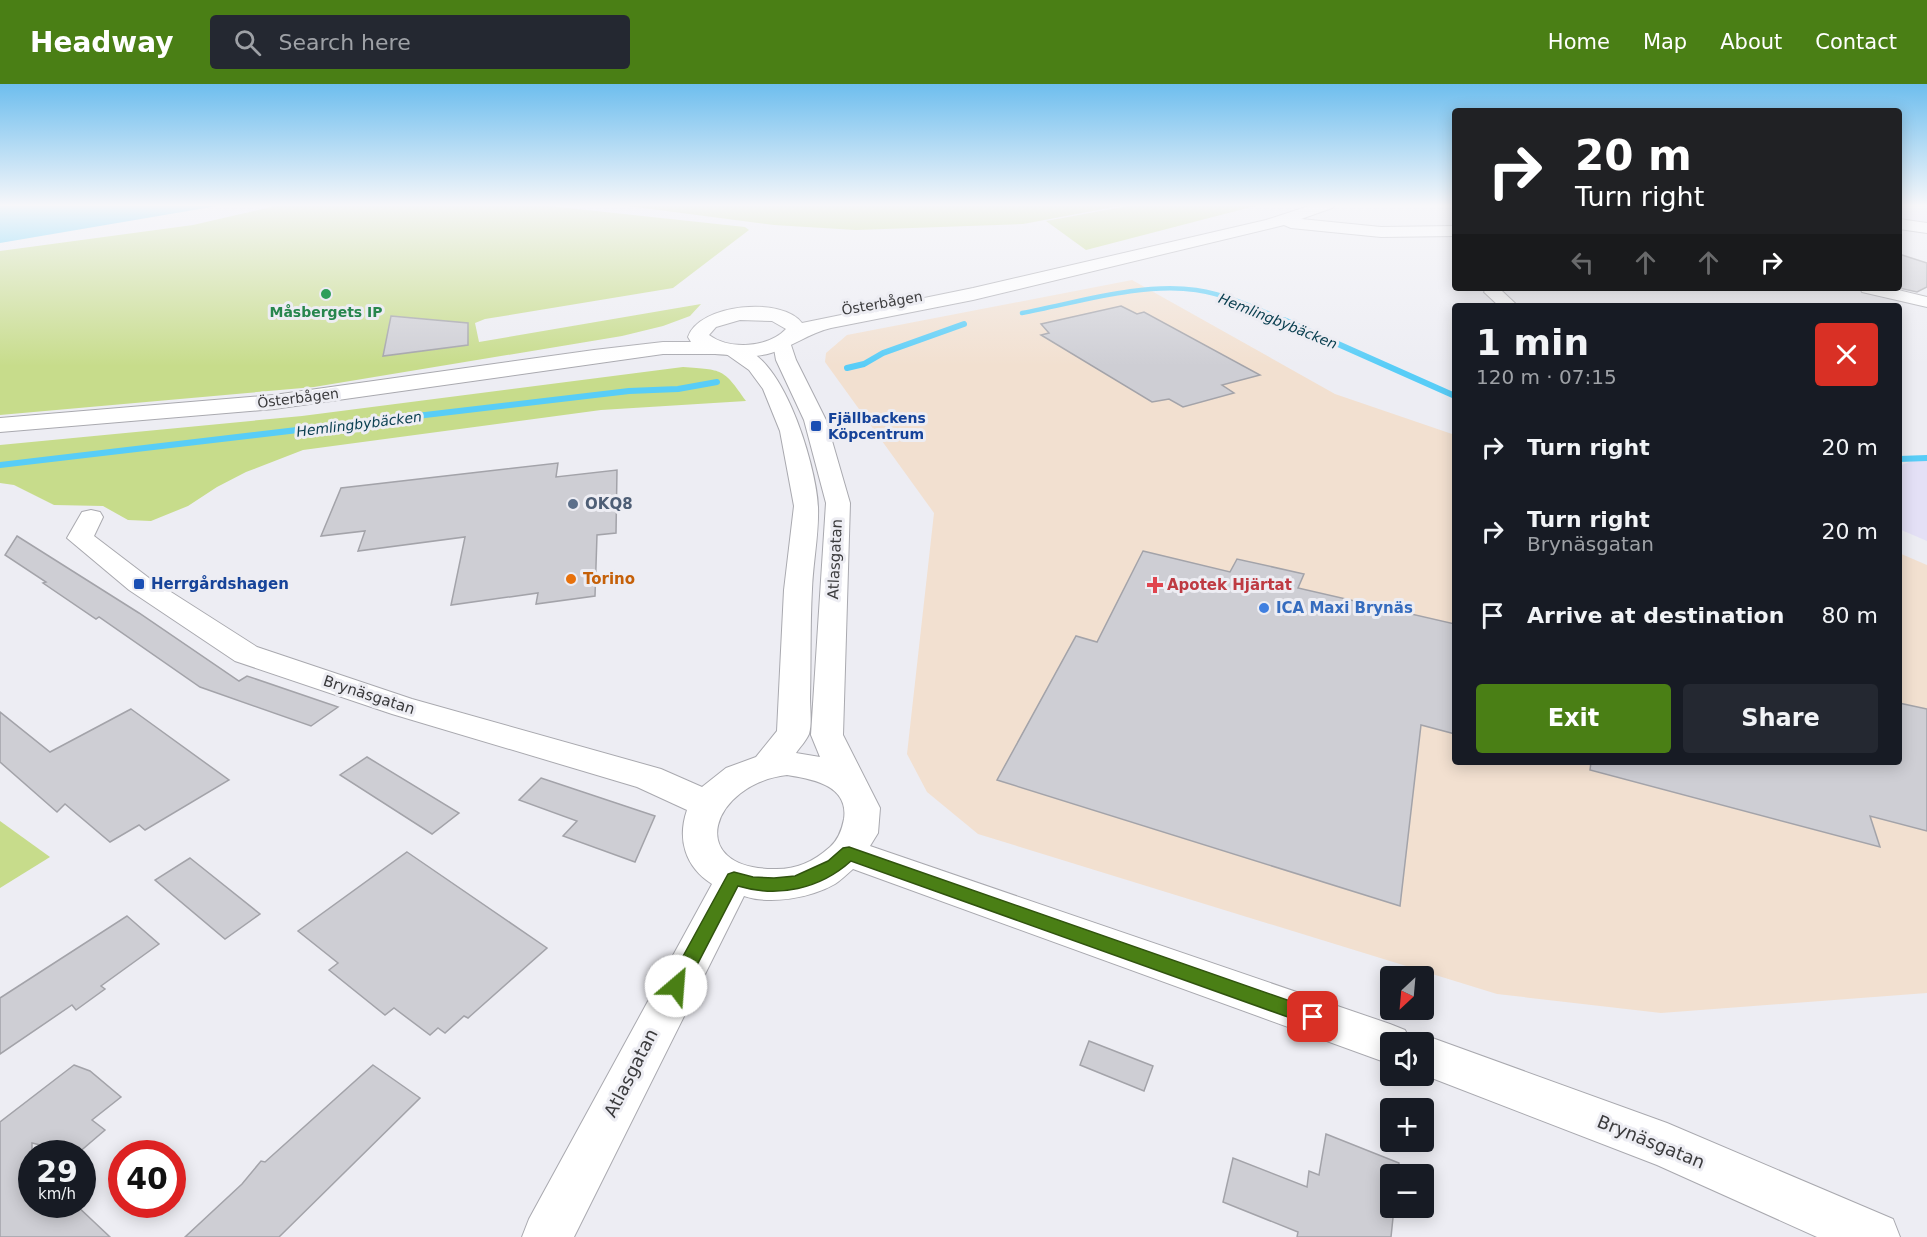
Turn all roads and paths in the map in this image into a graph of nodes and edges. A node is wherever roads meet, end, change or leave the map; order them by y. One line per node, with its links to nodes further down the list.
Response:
1 (1122, 259): 2 (main road, Österbågen)
2 (1088, 267): 8 (main road, Österbågen); 10 (main road, Österbågen)
3 (1494, 291): 6 (street)
4 (1881, 291): 5 (street)
5 (1923, 301): 7 (street)
6 (1506, 303)
7 (1902, 303)
8 (781, 317): 9 (main road, Österbågen); 10 (main road)
9 (704, 326): 11 (main road); 12 (main road, Österbågen)
10 (787, 340): 11 (main road, Österbågen); 16 (street, Atlasgatan)
11 (724, 350): 12 (main road, Österbågen); 15 (street)
12 (594, 356): 13 (main road, Österbågen)
13 (0, 425)
14 (91, 517): 17 (street, Brynäsgatan)
15 (768, 765): 16 (street); 17 (street)
16 (847, 780): 18 (street)
17 (707, 804): 19 (street)
18 (849, 853): 19 (street); 20 (street)
19 (734, 878): 22 (street, Atlasgatan)
20 (1380, 1041)
21 (1434, 1059): 23 (street, Brynäsgatan)
22 (547, 1237)
23 (1875, 1237)

